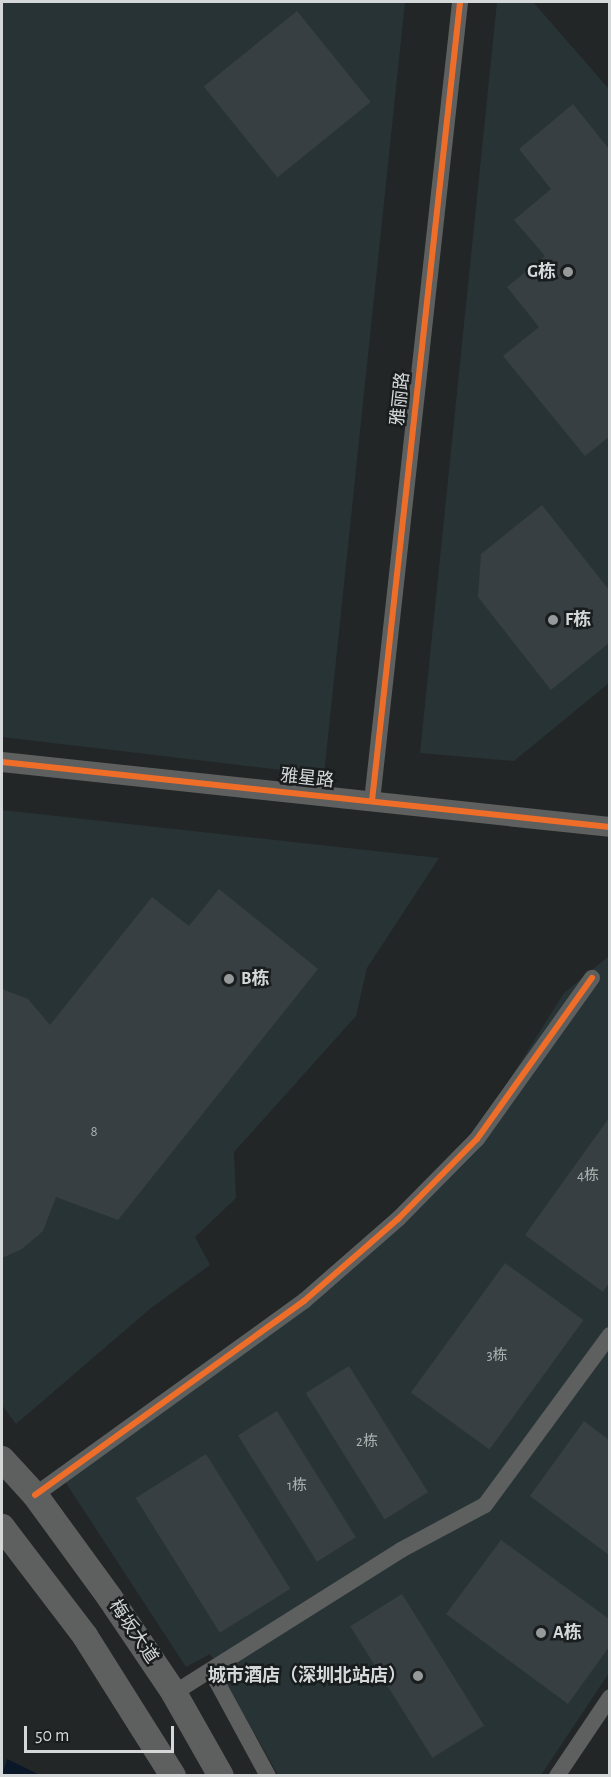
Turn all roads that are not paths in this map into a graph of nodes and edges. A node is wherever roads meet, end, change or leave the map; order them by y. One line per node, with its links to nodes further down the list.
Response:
1 (460, 2): 3 (street, 雅丽路)
2 (2, 762): 3 (street, 雅星路)
3 (372, 801): 4 (street, 雅星路)
4 (609, 826)
5 (592, 978): 8 (street)
6 (609, 1335): 10 (street)
7 (2, 1459): 8 (main road, 梅坂大道)
8 (35, 1494): 11 (main road, 梅坂大道)
9 (7, 1533): 13 (main road)
10 (211, 1671): 11 (street); 15 (street)
11 (174, 1693): 14 (main road, 梅坂大道)
12 (609, 1697): 16 (street)
13 (173, 1776)
14 (221, 1776)
15 (268, 1776)
16 (557, 1776)

